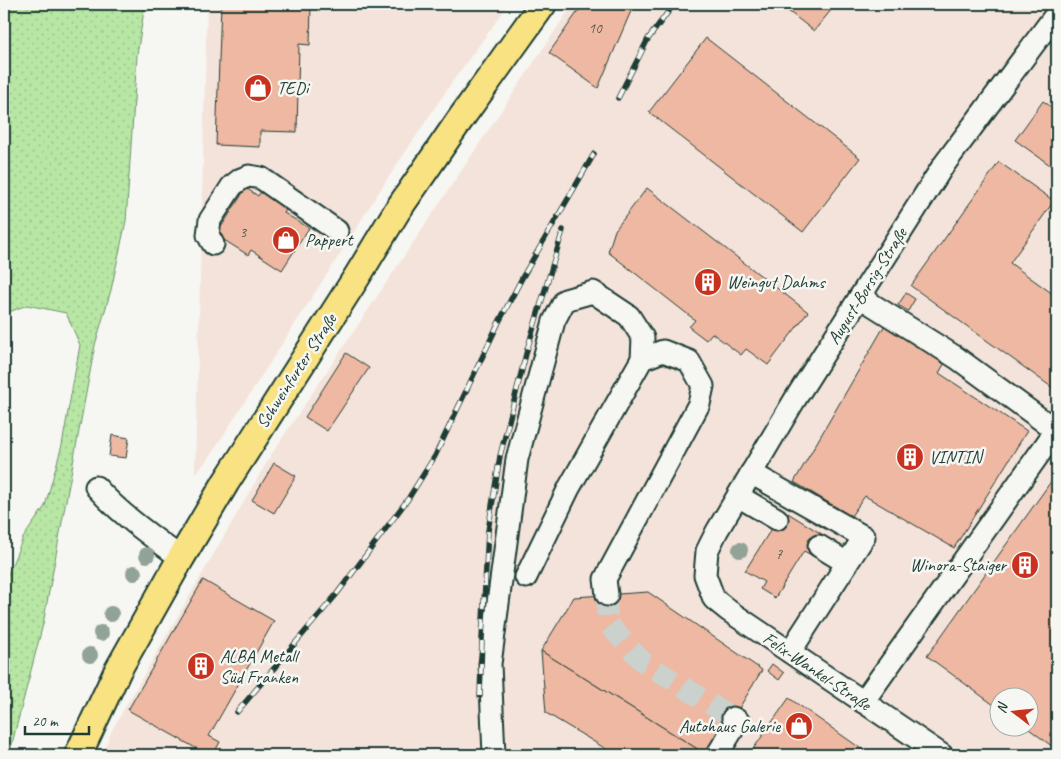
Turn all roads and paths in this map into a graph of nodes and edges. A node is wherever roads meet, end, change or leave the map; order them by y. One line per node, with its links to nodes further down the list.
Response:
1 (543, 4): 12 (main road, Schweinfurter Straße)
2 (1057, 13): 5 (street, August-Borsig-Straße)
3 (337, 231): 4 (street)
4 (213, 244)
5 (860, 296): 7 (street, August-Borsig-Straße); 18 (street)
6 (642, 359): 15 (street); 16 (street); 21 (street)
7 (751, 474): 9 (street, August-Borsig-Straße); 13 (street)
8 (96, 487): 12 (street)
9 (738, 496): 10 (street); 14 (street, August-Borsig-Straße)
10 (777, 519)
11 (819, 546): 13 (street)
12 (181, 558): 20 (main road, Schweinfurter Straße)
13 (847, 563): 17 (street)
14 (706, 576): 17 (street, Felix-Wankel-Straße)
15 (526, 577)
16 (607, 595)
17 (790, 652): 18 (street, Felix-Wankel-Straße)
18 (863, 702): 23 (street, Felix-Wankel-Straße)
19 (733, 718): 22 (street)
20 (78, 755)
21 (494, 755)
22 (717, 755)
23 (942, 755)

